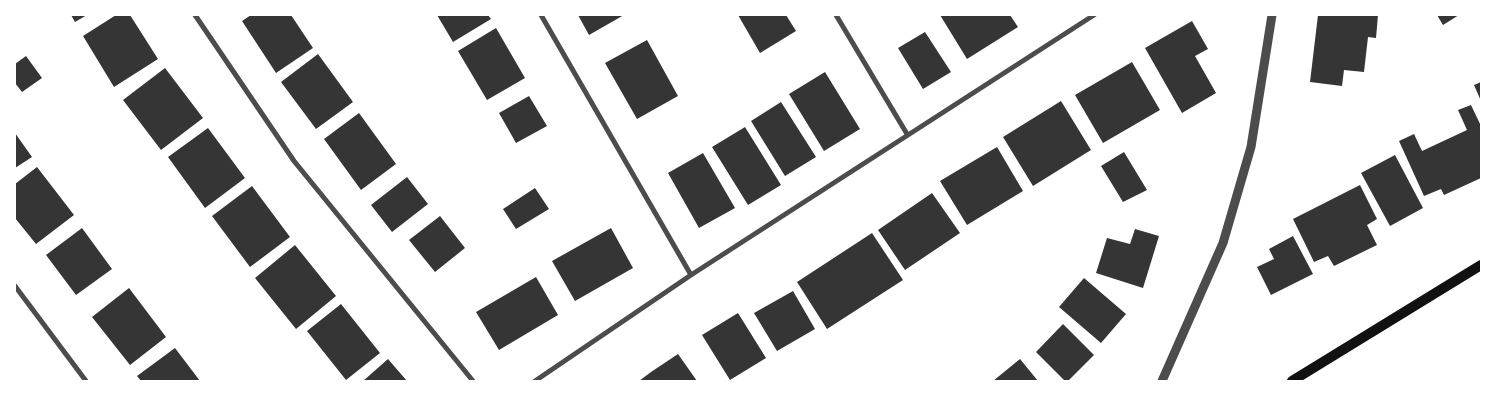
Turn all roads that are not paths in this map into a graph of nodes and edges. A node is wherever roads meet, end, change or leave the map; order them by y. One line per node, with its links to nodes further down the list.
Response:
1 (195, 15): 11 (street)
2 (540, 15): 8 (street)
3 (836, 15): 6 (street)
4 (1094, 15): 6 (street)
5 (1272, 15): 13 (street)
6 (907, 134): 8 (street)
7 (1481, 265): 14 (main road)
8 (691, 275): 12 (street)
9 (15, 286): 10 (street)
10 (86, 381)
11 (473, 381)
12 (535, 381)
13 (1162, 381)
14 (1292, 381)

